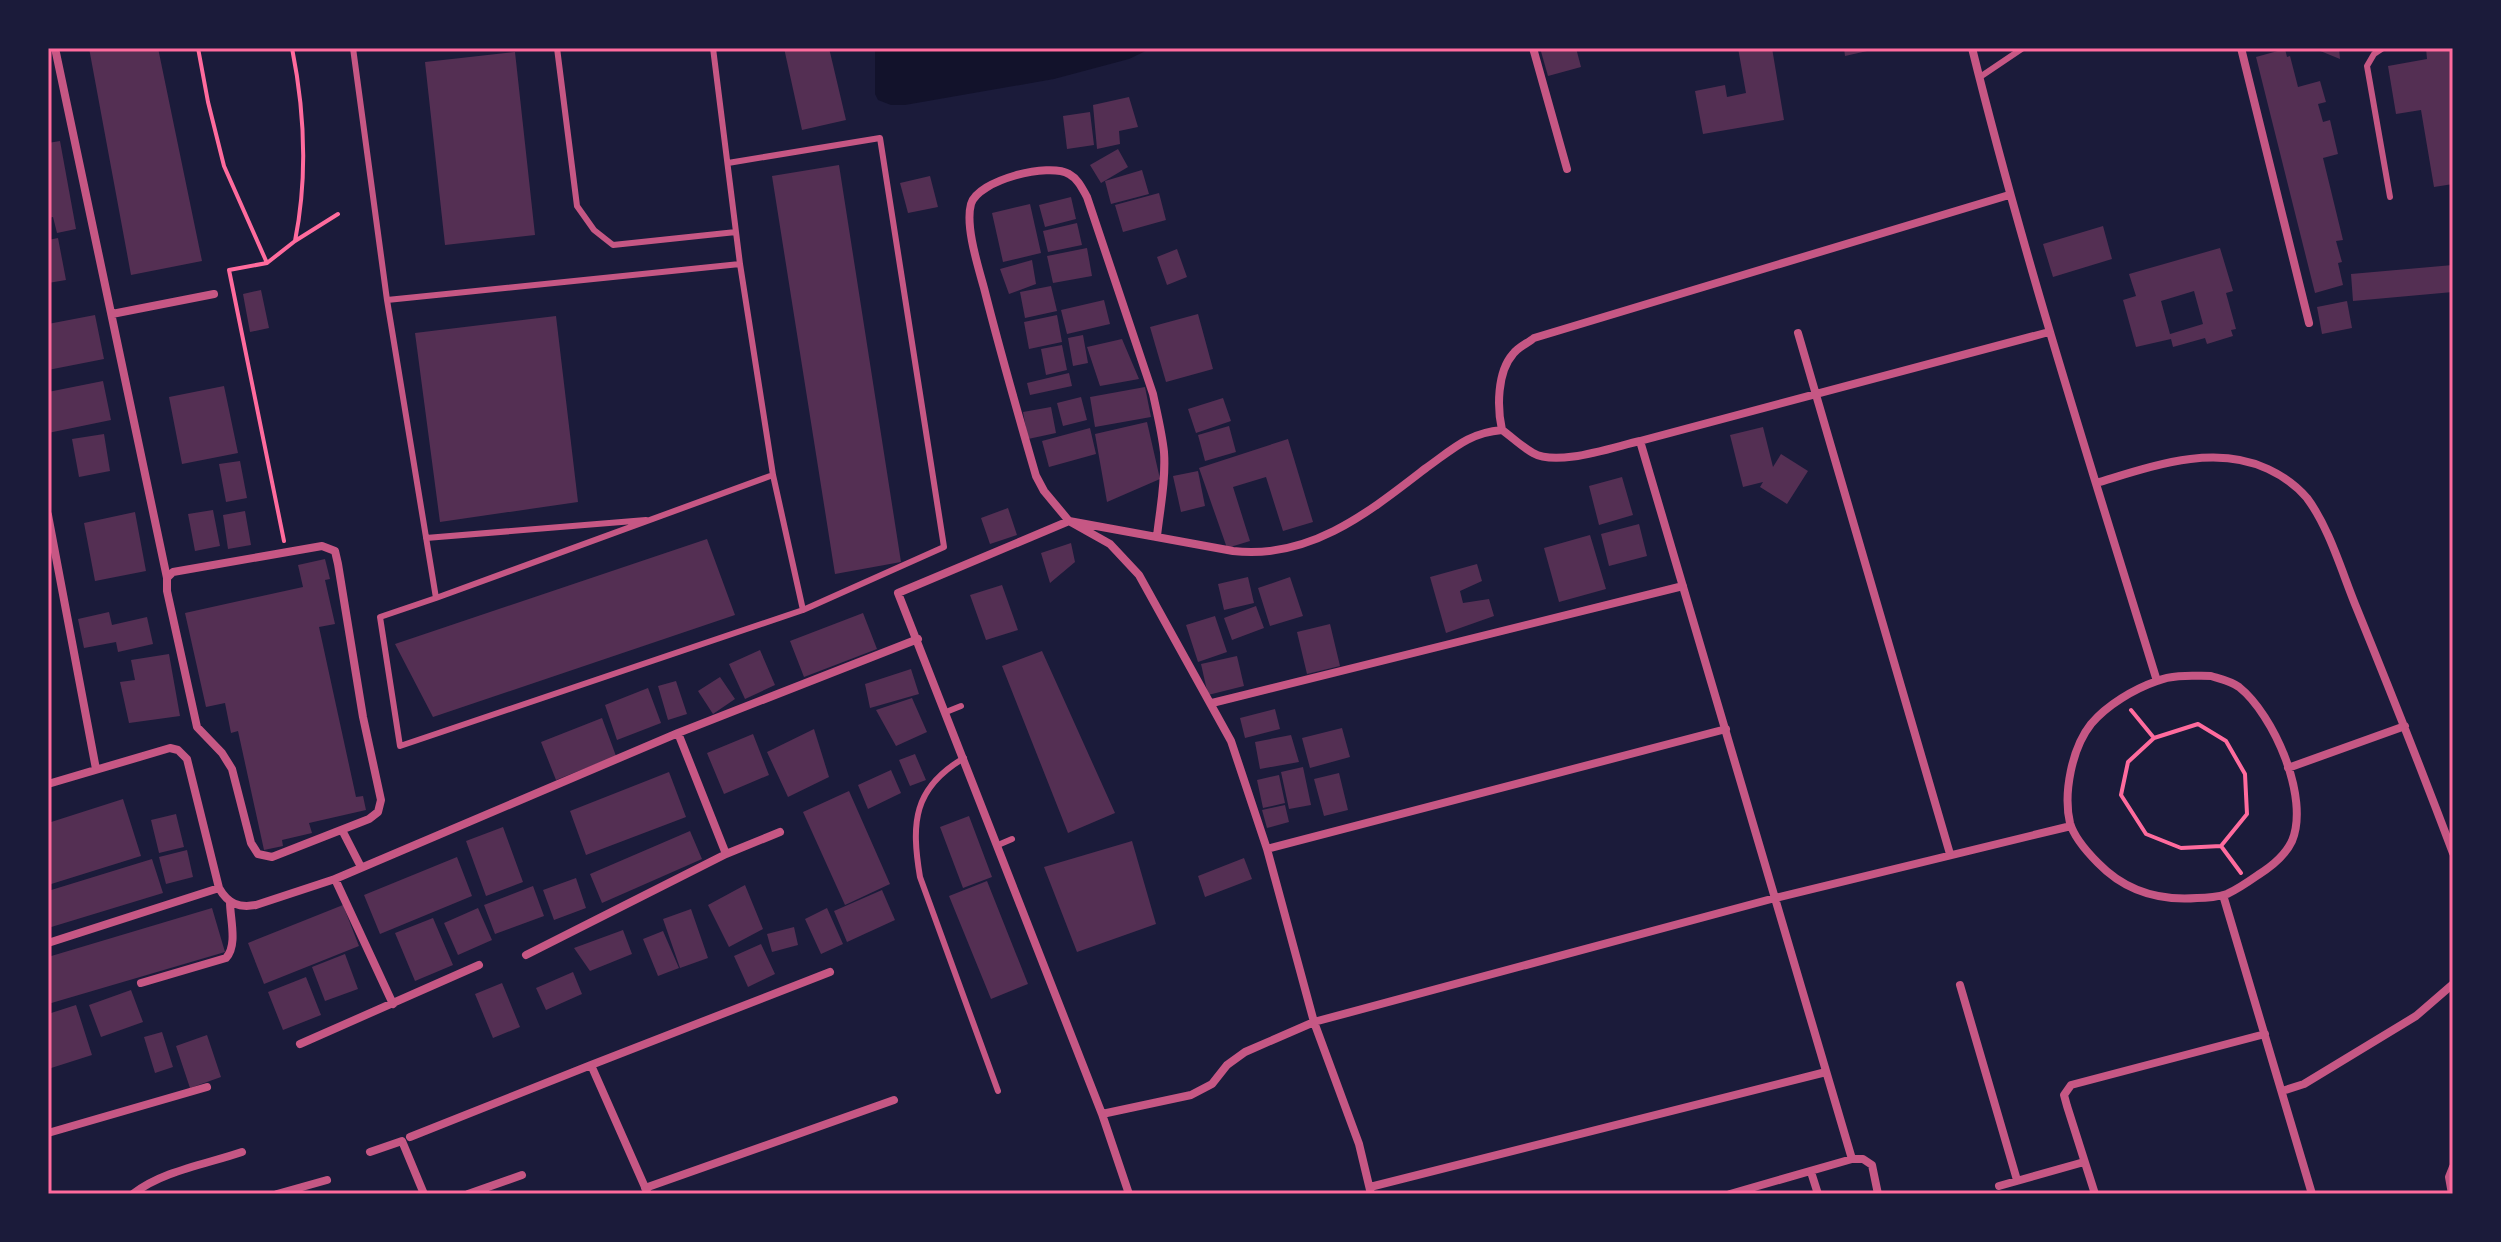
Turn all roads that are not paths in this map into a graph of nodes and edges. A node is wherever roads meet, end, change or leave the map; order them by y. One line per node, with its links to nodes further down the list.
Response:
1 (55, 48): 19 (street)
2 (353, 48): 18 (lane)
3 (557, 48): 15 (lane)
4 (713, 48): 11 (lane)
5 (1533, 48): 12 (street)
6 (1972, 48): 10 (street)
7 (2023, 48): 10 (lane)
8 (2241, 48): 20 (street)
9 (2383, 48): 14 (lane)
10 (1980, 77): 13 (street)
11 (728, 163): 15 (lane); 36 (lane)
12 (1567, 169)
13 (2009, 195): 21 (street); 24 (street)
14 (2390, 197)
15 (736, 232): 16 (lane)
16 (740, 264): 18 (lane); 26 (lane)
17 (214, 294): 19 (street)
18 (387, 300): 32 (lane)
19 (112, 314): 33 (street)
20 (2309, 323)
21 (2049, 332): 23 (street); 27 (street)
22 (1798, 333): 23 (street)
23 (1816, 394): 25 (street); 57 (street)
24 (1502, 430): 25 (street); 31 (street)
25 (1640, 441): 34 (street)
26 (773, 475): 29 (lane); 36 (lane)
27 (2096, 483): 38 (street); 42 (street)
28 (48, 515): 47 (street)
29 (654, 520): 32 (lane); 35 (lane)
30 (1069, 521): 31 (street); 31 (street); 37 (street); 39 (street)
31 (1157, 536)
32 (426, 538): 35 (lane)
33 (167, 578): 50 (street); 50 (street)
34 (1683, 586): 39 (street); 43 (street)
35 (436, 598): 36 (lane)
36 (803, 610)
37 (918, 639): 41 (street); 44 (street)
38 (2157, 681): 46 (street); 49 (street)
39 (1212, 703): 54 (street)
40 (961, 706): 41 (lane)
41 (946, 712): 45 (street)
42 (2405, 726): 46 (street); 55 (street)
43 (1726, 729): 54 (street); 62 (street)
44 (678, 733): 56 (street); 58 (street)
45 (964, 758): 53 (street); 78 (lane)
46 (2288, 768): 61 (street)
47 (96, 769): 48 (street); 60 (street)
48 (48, 784)
49 (2071, 826): 57 (street); 61 (street)
50 (342, 830): 58 (street)
51 (780, 832): 56 (street)
52 (1012, 839): 53 (lane)
53 (998, 845): 81 (street)
54 (1267, 849): 72 (street)
55 (2453, 853)
56 (726, 854): 65 (street)
57 (1950, 854): 62 (street)
58 (361, 867): 59 (street)
59 (335, 879): 63 (street); 71 (street)
60 (219, 888): 63 (street); 64 (street)
61 (2223, 895): 73 (street)
62 (1775, 898): 72 (street); 76 (street)
63 (230, 902): 68 (street)
64 (48, 943)
65 (526, 955)
66 (479, 965): 71 (street)
67 (830, 972): 75 (street)
68 (141, 983)
69 (2453, 984): 79 (street)
70 (1960, 985): 92 (street)
71 (393, 1004): 74 (street)
72 (1314, 1022): 81 (street); 94 (street)
73 (2265, 1034): 79 (street); 87 (street)
74 (300, 1044)
75 (591, 1065): 83 (street); 95 (street)
76 (1826, 1072): 86 (street); 94 (street)
77 (207, 1087): 82 (street)
78 (998, 1091)
79 (2282, 1091): 105 (street)
80 (894, 1100): 95 (street)
81 (1102, 1114): 100 (street)
82 (48, 1133)
83 (410, 1137)
84 (242, 1152): 96 (street)
85 (370, 1152): 98 (street)
86 (1847, 1160): 89 (street); 103 (street)
87 (2084, 1162): 92 (street); 104 (street)
88 (2452, 1168): 106 (street)
89 (1811, 1172): 101 (street); 102 (street)
90 (522, 1175): 99 (street)
91 (327, 1180): 97 (street)
92 (2017, 1180): 93 (street)
93 (1999, 1186)
94 (1370, 1190)
95 (647, 1191)
96 (133, 1194)
97 (277, 1194)
98 (424, 1194)
99 (468, 1194)
100 (1129, 1194)
101 (1730, 1194)
102 (1818, 1194)
103 (1878, 1194)
104 (2095, 1194)
105 (2312, 1194)
106 (2452, 1194)

